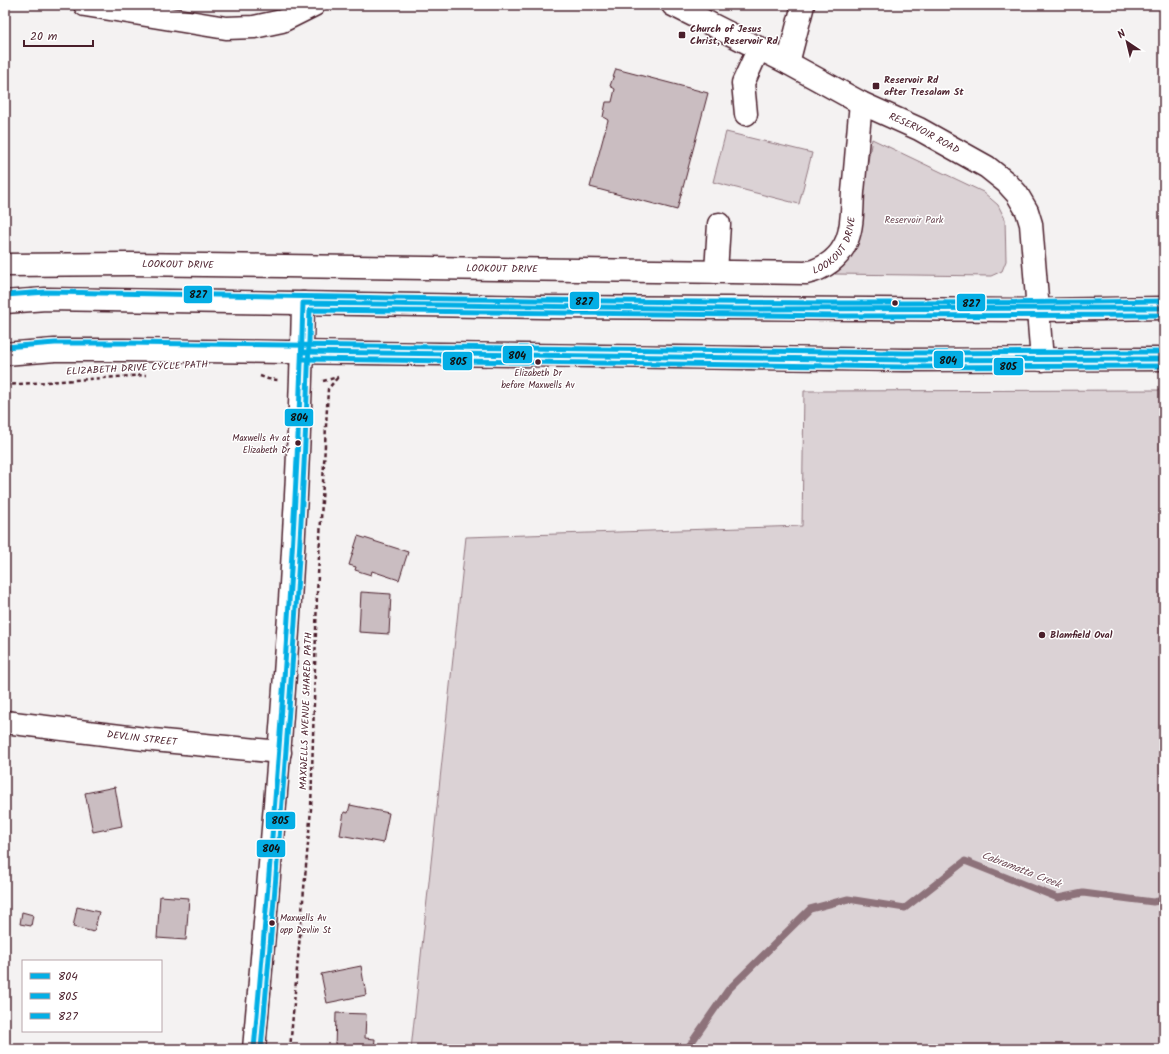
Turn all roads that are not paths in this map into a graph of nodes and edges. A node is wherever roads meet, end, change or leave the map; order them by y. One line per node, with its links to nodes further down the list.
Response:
1 (84, 5): 2 (street)
2 (314, 5)
3 (673, 5): 5 (street, RESERVOIR ROAD)
4 (803, 5): 6 (street)
5 (759, 48): 6 (street, RESERVOIR ROAD); 8 (street)
6 (788, 63): 7 (street, RESERVOIR ROAD)
7 (861, 103): 11 (street, LOOKOUT DRIVE); 15 (street, RESERVOIR ROAD)
8 (746, 114)
9 (719, 224): 11 (street)
10 (5, 265): 11 (street, LOOKOUT DRIVE)
11 (716, 272)
12 (5, 302): 13 (street)
13 (303, 303): 15 (street); 16 (street)
14 (1164, 308): 15 (street)
15 (1039, 310): 19 (street, RESERVOIR ROAD)
16 (302, 352): 17 (street); 19 (street); 21 (street)
17 (5, 354)
18 (1164, 359): 19 (street)
19 (1042, 360)
20 (5, 722): 21 (street, DEVLIN STREET)
21 (280, 752): 22 (street)
22 (254, 1049)

